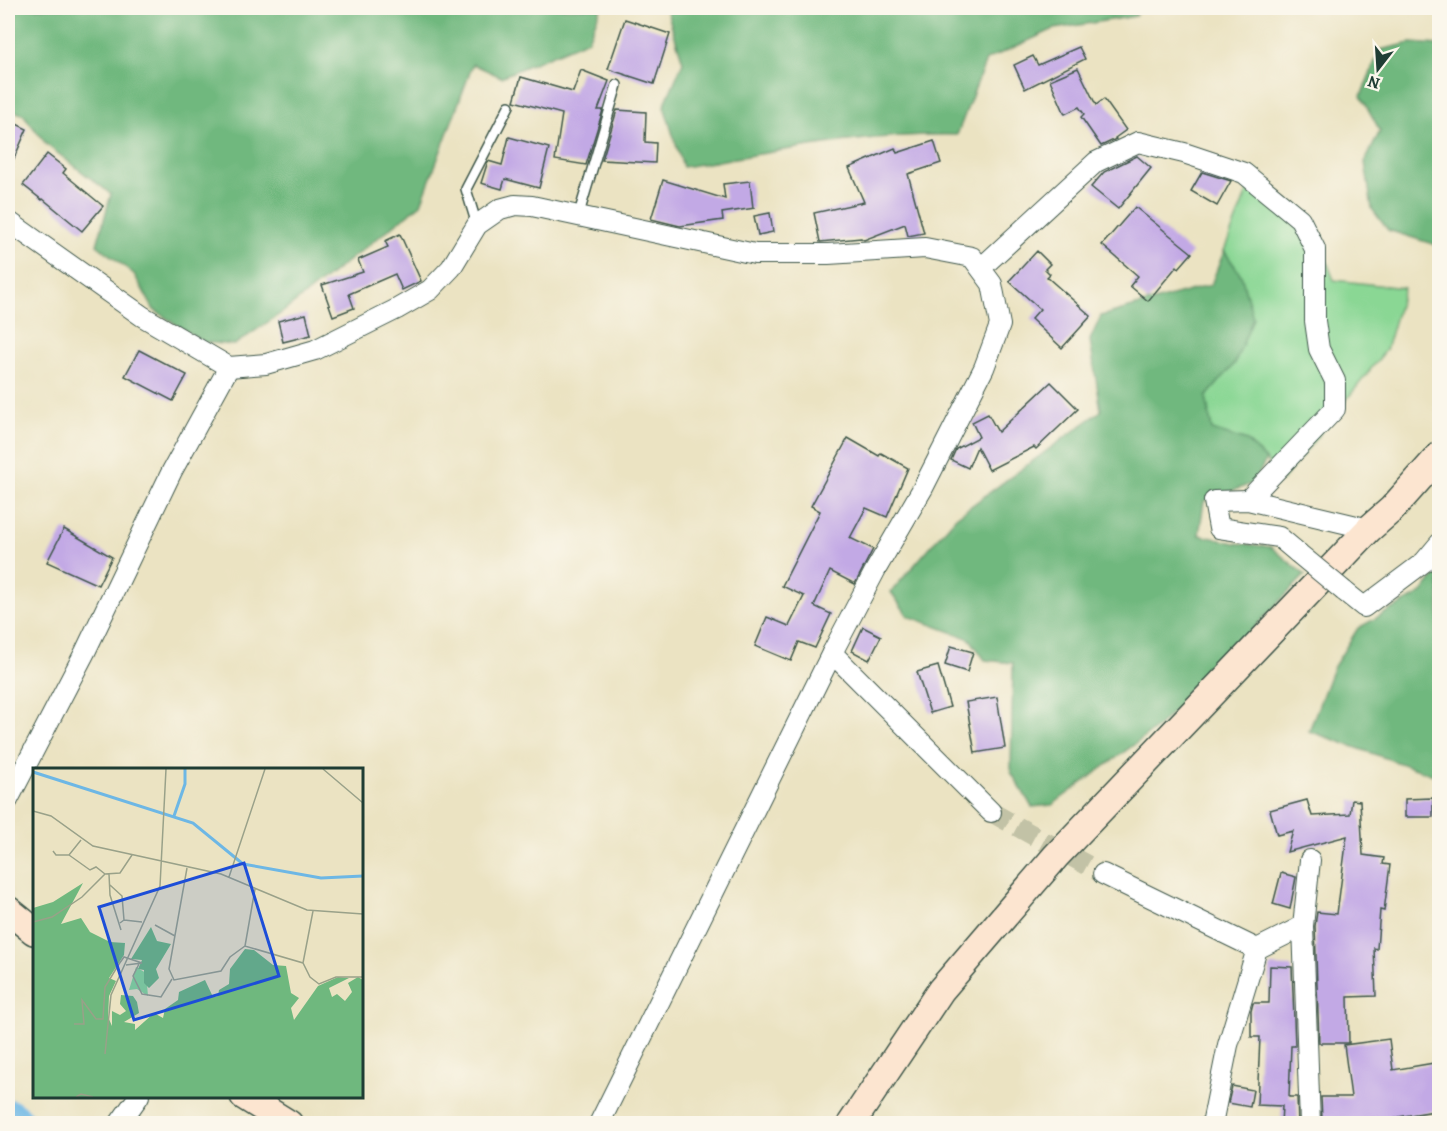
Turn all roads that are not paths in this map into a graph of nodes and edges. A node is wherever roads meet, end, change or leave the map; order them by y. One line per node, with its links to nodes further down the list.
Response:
1 (617, 86): 3 (lane)
2 (509, 106): 5 (lane)
3 (579, 217): 5 (street); 6 (street)
4 (8, 221): 7 (street)
5 (477, 225): 7 (street)
6 (981, 268): 9 (street); 12 (street)
7 (229, 367): 13 (street)
8 (1440, 455): 10 (street)
9 (1248, 500): 10 (street); 11 (street, bridge)
10 (1369, 529): 26 (street)
11 (1440, 543)
12 (832, 653): 14 (street); 25 (street)
13 (8, 800)
14 (991, 812)
15 (1310, 860): 18 (street)
16 (1103, 874): 20 (street)
17 (8, 910): 19 (street)
18 (1303, 926): 20 (street); 28 (street)
19 (33, 930)
20 (1257, 949): 27 (street)
21 (137, 1098): 23 (street)
22 (247, 1098): 24 (street)
23 (119, 1124)
24 (288, 1124)
25 (599, 1124)
26 (851, 1124)
27 (1212, 1124)
28 (1310, 1124)

